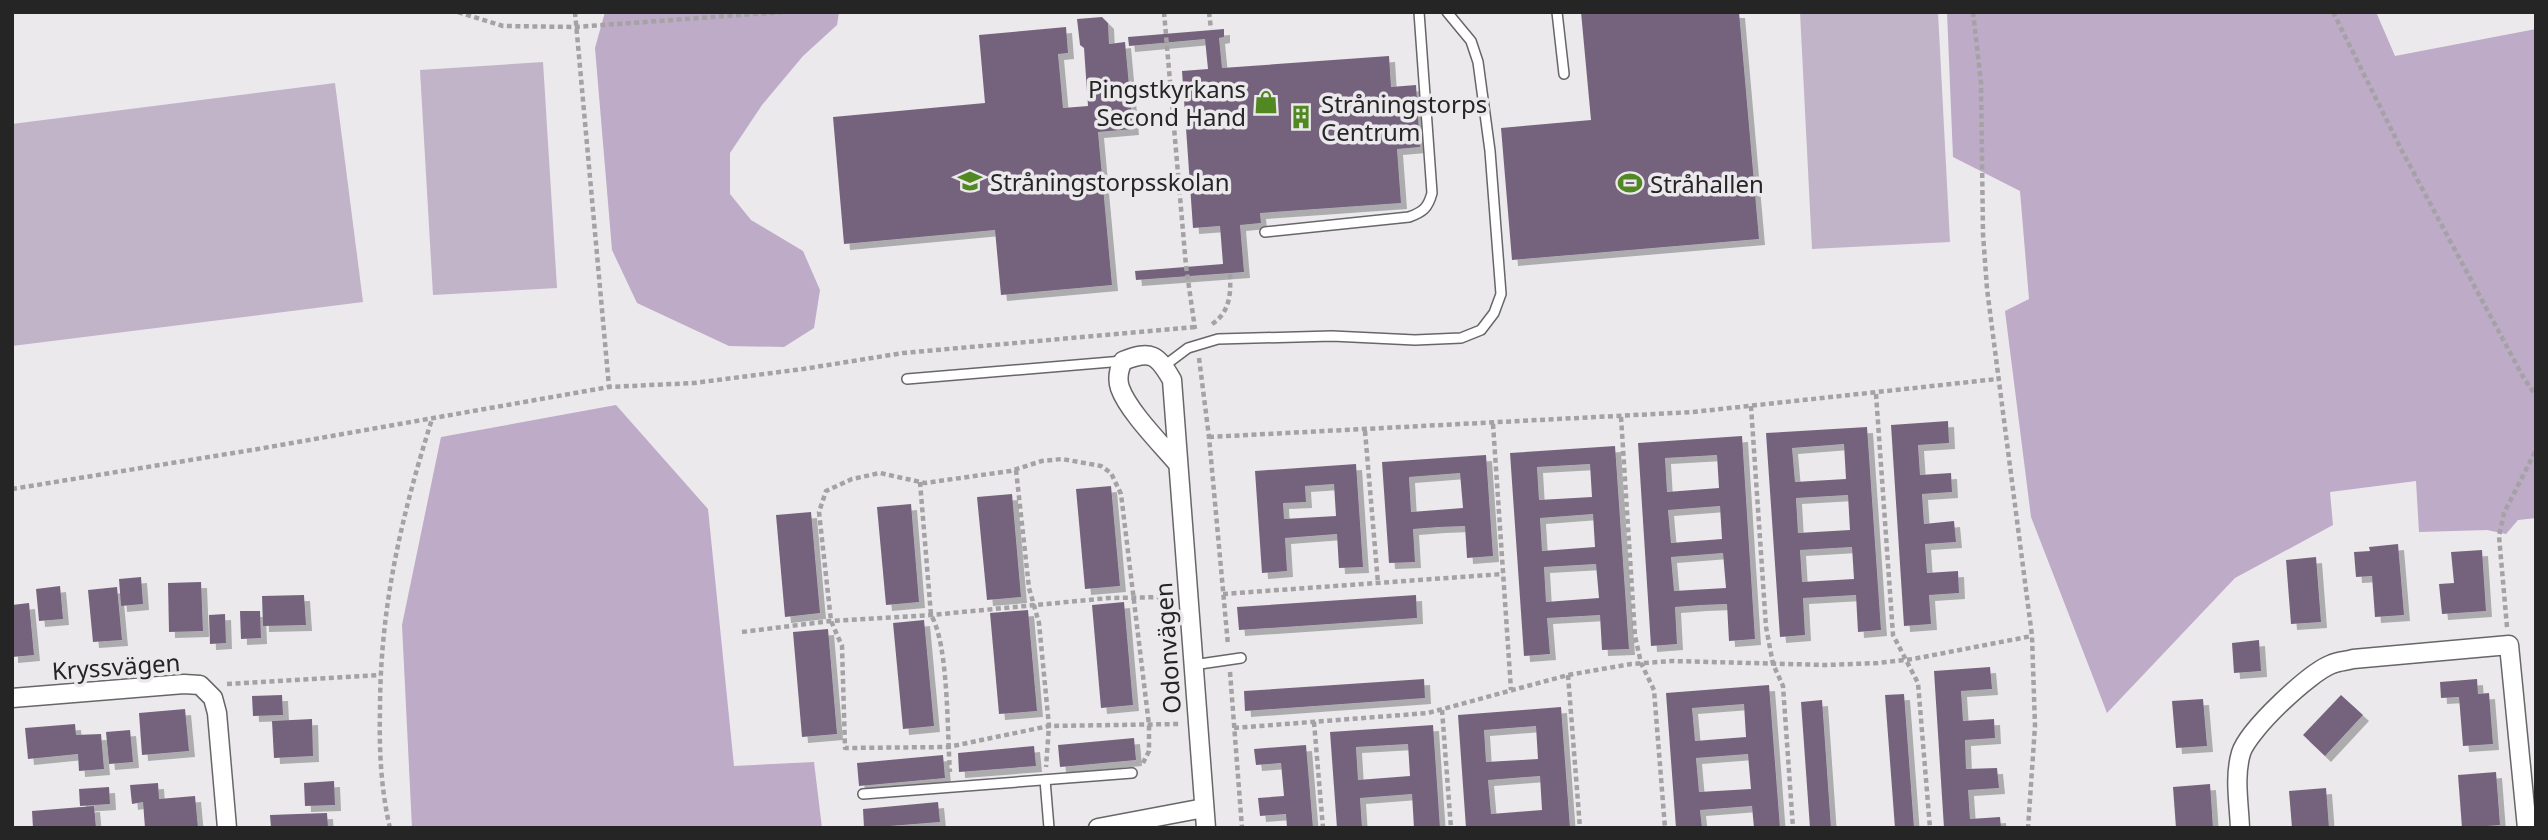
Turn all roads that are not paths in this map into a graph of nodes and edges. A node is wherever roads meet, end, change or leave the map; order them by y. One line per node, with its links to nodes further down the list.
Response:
1 (1419, 12): 5 (lane)
2 (1447, 12): 7 (lane)
3 (1557, 12): 4 (lane)
4 (1564, 74)
5 (1265, 232)
6 (1123, 361): 7 (street); 8 (lane); 9 (street)
7 (1164, 366): 9 (street, Odonvägen)
8 (907, 379)
9 (1178, 464): 11 (street, Odonvägen)
10 (1241, 657): 11 (lane)
11 (1193, 665): 16 (street, Odonvägen)
12 (12, 698): 17 (street, Kryssvägen)
13 (1132, 773): 14 (lane)
14 (1045, 780): 15 (lane); 18 (lane)
15 (863, 794)
16 (1204, 808): 19 (street); 20 (street, Odonvägen)
17 (227, 828)
18 (1049, 828)
19 (1098, 828)
20 (1206, 828)
21 (2240, 828): 22 (street)
22 (2527, 828)

